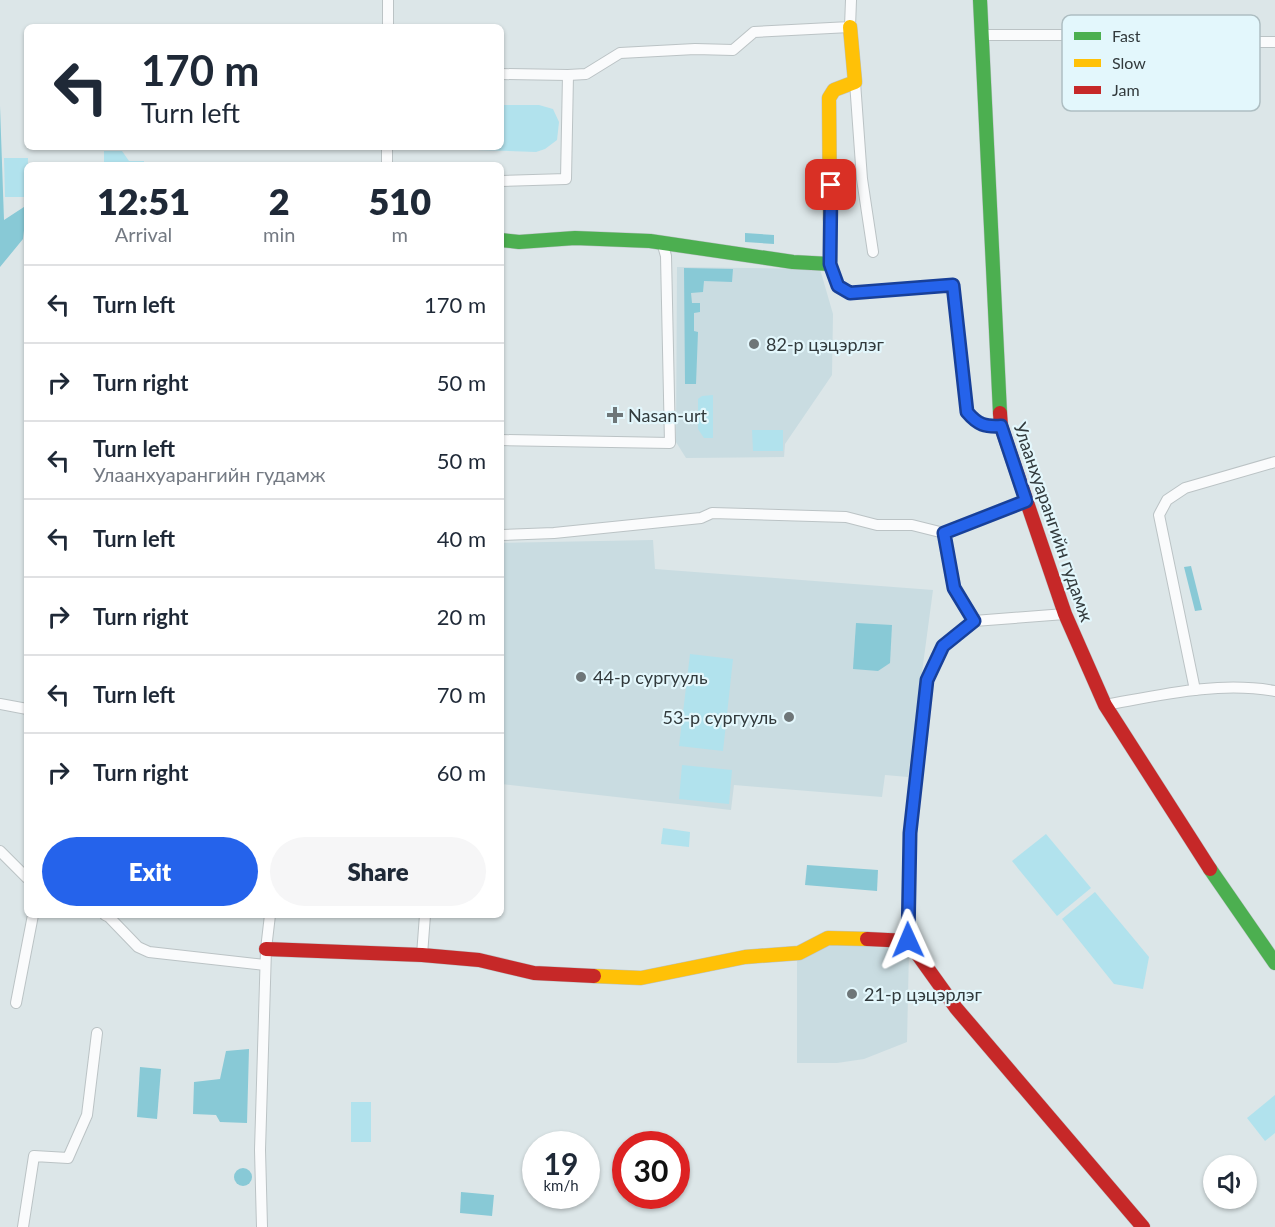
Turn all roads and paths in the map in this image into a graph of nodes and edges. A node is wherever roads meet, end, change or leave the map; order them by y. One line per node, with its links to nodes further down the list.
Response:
1 (388, 0): 4 (street)
2 (851, 0): 5 (street)
3 (980, 0): 7 (street, Улаанхуарангийн гудамж)
4 (388, 24)
5 (850, 27): 9 (street); 10 (street)
6 (1062, 35): 7 (street)
7 (981, 36): 16 (street, Улаанхуарангийн гудамж)
8 (504, 74): 9 (street)
9 (568, 75): 11 (street)
10 (855, 82): 14 (street); 15 (street)
11 (504, 181)
12 (504, 240): 13 (street)
13 (662, 242): 15 (street); 17 (street)
14 (873, 252)
15 (830, 264): 16 (street)
16 (1001, 426): 19 (street, Улаанхуарангийн гудамж)
17 (504, 440)
18 (1275, 462): 24 (street)
19 (1026, 501): 20 (street); 22 (street, Улаанхуарангийн гудамж)
20 (944, 533): 21 (street); 23 (street)
21 (504, 535)
22 (1065, 614): 23 (street); 27 (street, Улаанхуарангийн гудамж)
23 (974, 621): 35 (street)
24 (1195, 690): 25 (street); 27 (street)
25 (1275, 691)
26 (0, 704): 28 (street)
27 (1105, 705): 38 (street, Улаанхуарангийн гудамж)
28 (24, 708)
29 (0, 851): 30 (street)
30 (24, 875)
31 (32, 918): 40 (street)
32 (111, 918): 39 (street)
33 (270, 918): 36 (street)
34 (425, 918): 37 (street)
35 (908, 940): 37 (street); 44 (street)
36 (266, 950): 37 (street); 39 (street)
37 (422, 955)
38 (1275, 963)
39 (265, 965): 43 (street)
40 (16, 1003)
41 (97, 1033): 42 (street)
42 (23, 1227)
43 (262, 1227)
44 (1143, 1227)

